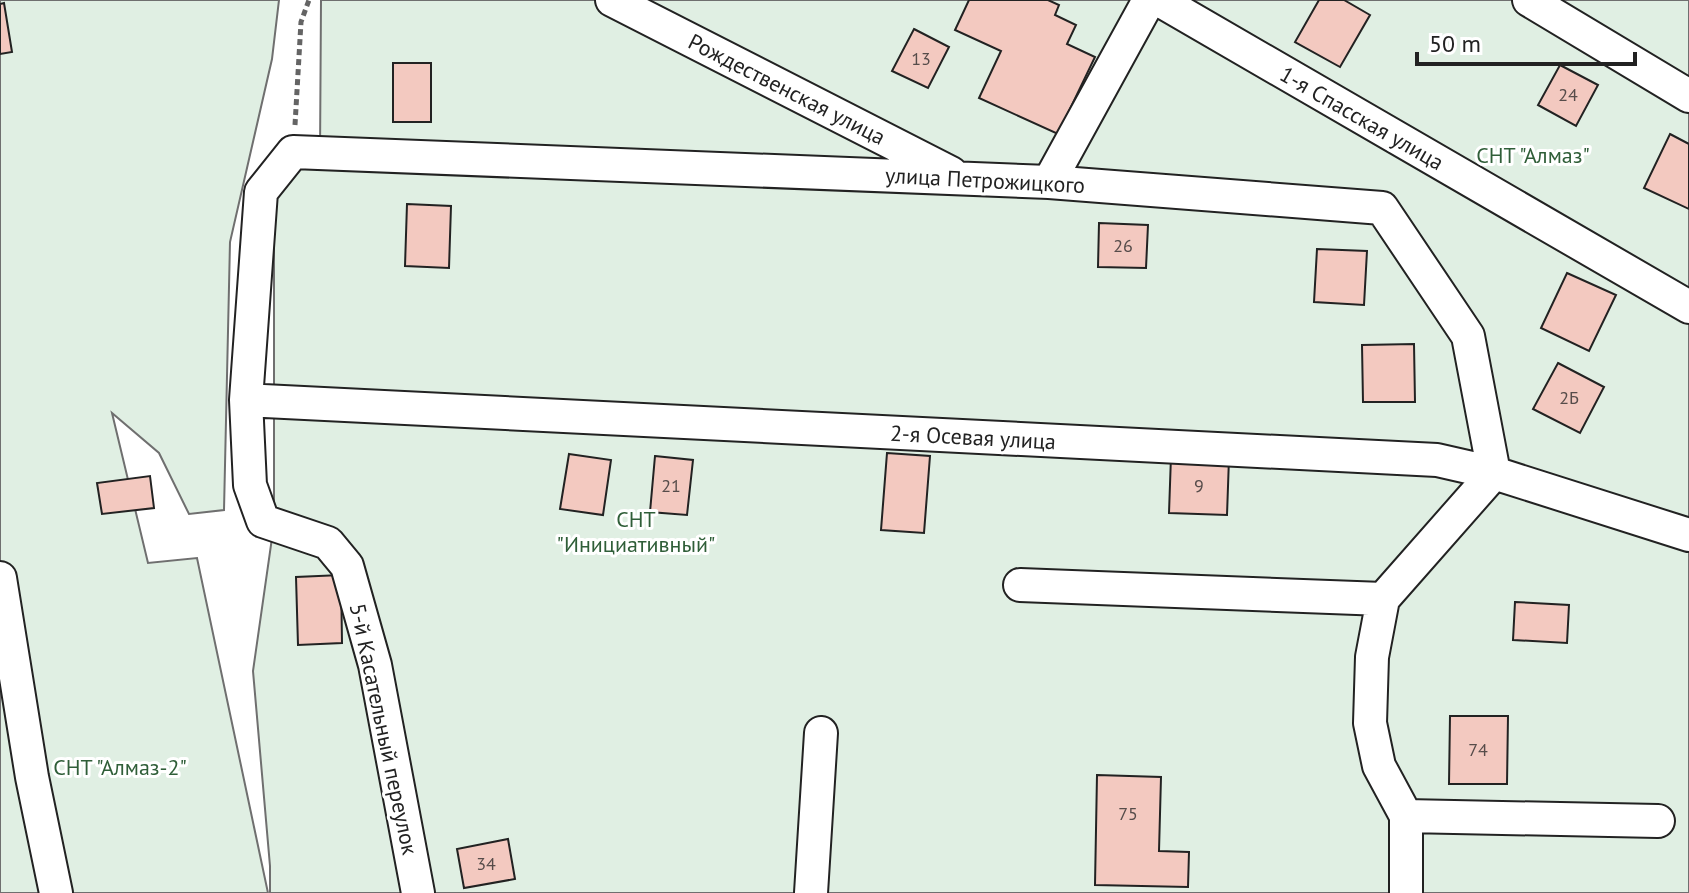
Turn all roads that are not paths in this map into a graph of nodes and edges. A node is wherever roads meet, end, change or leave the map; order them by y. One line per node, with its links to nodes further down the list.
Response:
1 (612, 0): 7 (street, Рождественская улица)
2 (1149, 0): 8 (street)
3 (1159, 0): 9 (street, 1-я Спасская улица)
4 (1529, 0): 5 (street)
5 (1689, 96)
6 (293, 152): 7 (street, улица Петрожицкого); 10 (street, 5-й Касательный переулок)
7 (961, 178): 8 (street, улица Петрожицкого)
8 (1049, 182): 11 (street, улица Петрожицкого)
9 (1689, 307)
10 (246, 400): 11 (street, 2-я Осевая улица); 20 (street, 5-й Касательный переулок)
11 (1494, 473): 12 (street, 2-я Осевая улица); 15 (street)
12 (1689, 535)
13 (0, 578): 19 (street)
14 (1020, 585): 15 (street)
15 (1383, 599): 17 (street)
16 (821, 733): 21 (street)
17 (1406, 816): 18 (street); 22 (street)
18 (1658, 821)
19 (56, 893)
20 (418, 893)
21 (811, 893)
22 (1406, 893)

